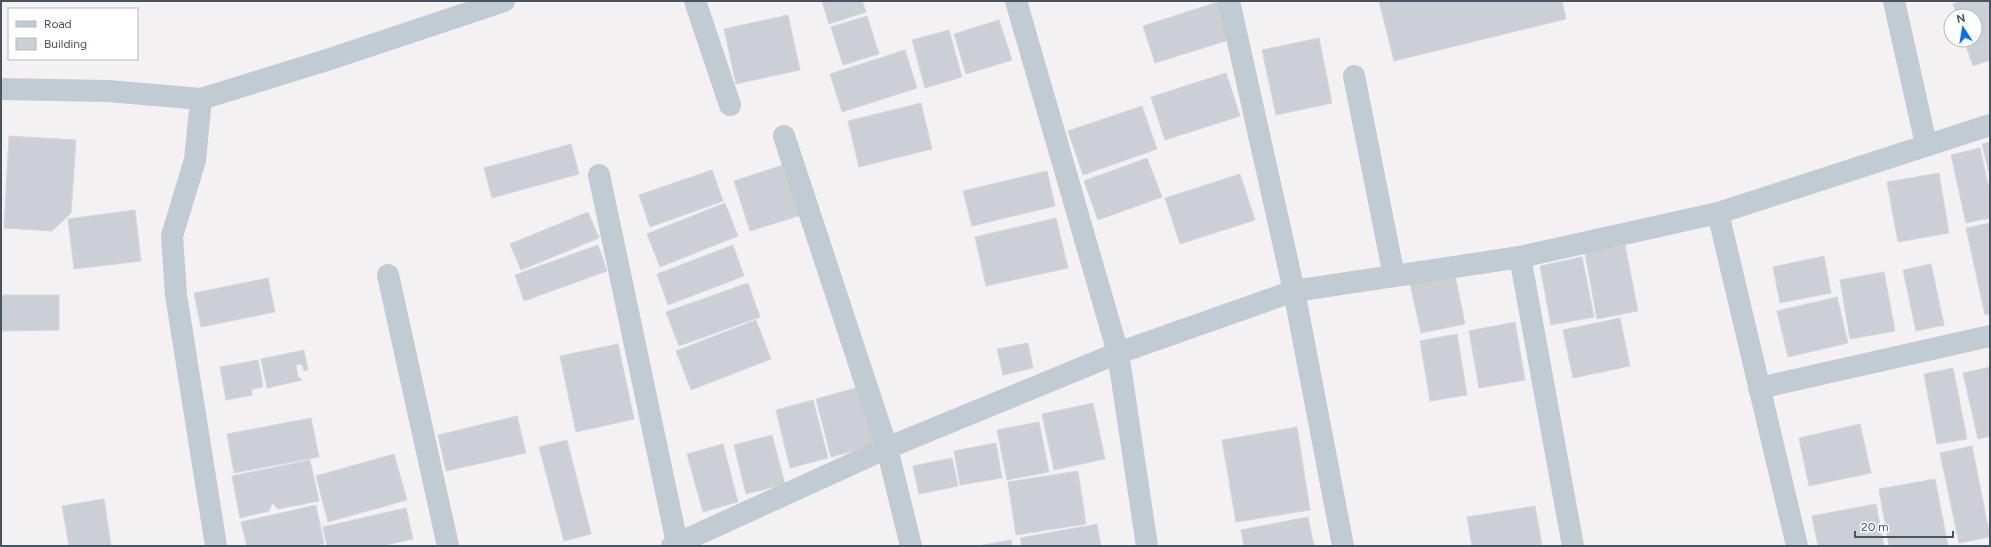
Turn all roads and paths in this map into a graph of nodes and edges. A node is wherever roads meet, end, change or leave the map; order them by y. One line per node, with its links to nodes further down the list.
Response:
1 (504, 1): 8 (street)
2 (695, 1): 9 (street)
3 (1016, 1): 20 (street)
4 (1229, 1): 18 (street)
5 (1894, 1): 12 (street)
6 (1354, 76): 17 (street)
7 (1, 88): 8 (street)
8 (200, 99): 24 (street)
9 (730, 105)
10 (1990, 125): 12 (street)
11 (784, 136): 22 (street)
12 (1926, 144): 14 (street)
13 (599, 175): 23 (street)
14 (1718, 213): 15 (street); 21 (street)
15 (1520, 257): 17 (street); 29 (street)
16 (388, 275): 25 (street)
17 (1394, 276): 18 (street)
18 (1294, 291): 20 (street); 28 (street)
19 (1990, 336): 21 (street)
20 (1118, 353): 22 (street); 27 (street)
21 (1759, 388): 30 (street)
22 (887, 448): 23 (street); 26 (street)
23 (674, 545)
24 (216, 546)
25 (448, 546)
26 (911, 546)
27 (1147, 546)
28 (1343, 546)
29 (1573, 546)
30 (1797, 546)

